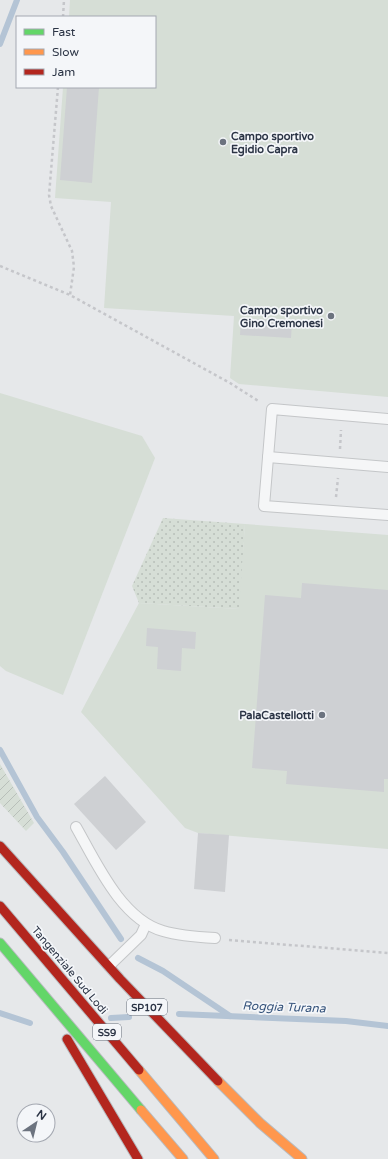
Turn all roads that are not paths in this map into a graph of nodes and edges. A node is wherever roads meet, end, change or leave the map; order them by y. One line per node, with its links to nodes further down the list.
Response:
1 (388, 419): 2 (lane)
2 (268, 457): 3 (lane); 4 (lane)
3 (388, 467)
4 (388, 515)
5 (76, 827): 8 (lane)
6 (0, 846): 11 (highway, SP107)
7 (0, 906): 15 (highway, Tangenziale Sud Lodi / SS9)
8 (146, 924): 9 (lane); 11 (lane)
9 (215, 938)
10 (0, 944): 12 (highway, SS9)
11 (109, 966): 16 (highway, SP107)
12 (35, 985): 13 (highway); 14 (highway, SS9)
13 (138, 1159)
14 (183, 1159)
15 (214, 1159)
16 (302, 1159)

